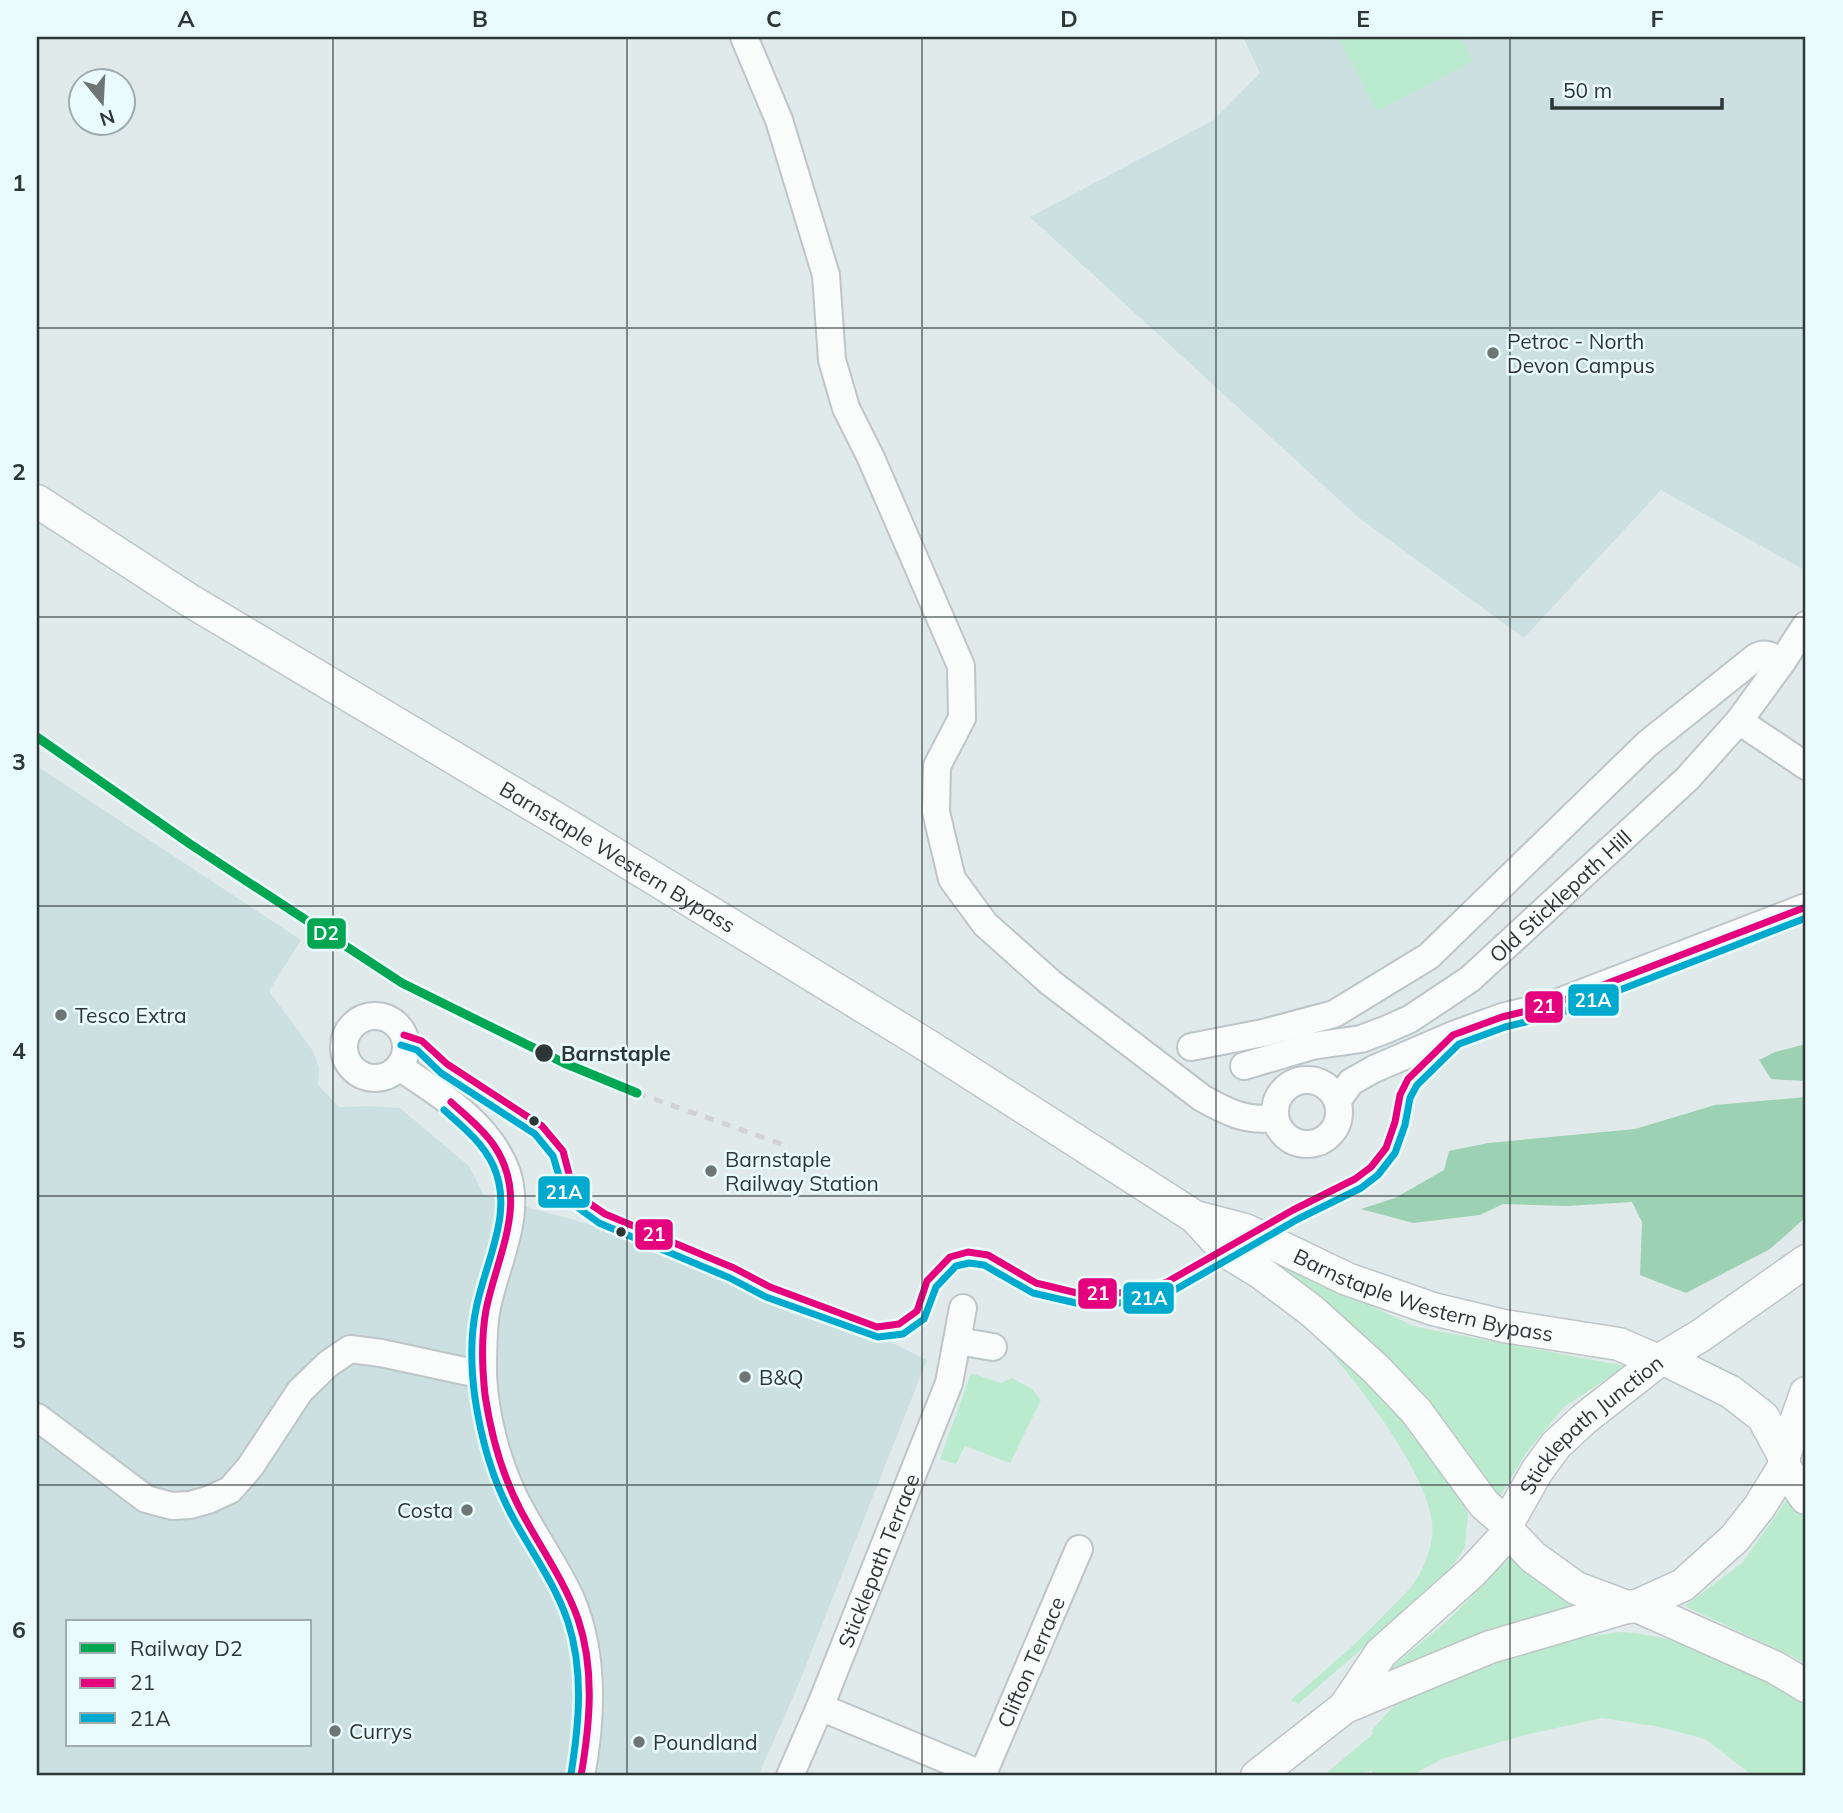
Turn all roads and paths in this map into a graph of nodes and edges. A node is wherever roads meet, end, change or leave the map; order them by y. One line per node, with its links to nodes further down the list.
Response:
1 (744, 37): 12 (street)
2 (37, 501): 13 (main road, Barnstaple Western Bypass)
3 (1806, 625): 4 (street, Old Sticklepath Hill)
4 (1782, 662): 5 (street, Old Sticklepath Hill); 8 (street)
5 (1739, 721): 6 (street); 9 (street, Old Sticklepath Hill)
6 (1806, 766)
7 (1806, 907): 11 (street)
8 (1191, 1046)
9 (1244, 1066)
10 (399, 1067): 19 (street)
11 (1338, 1100): 12 (street); 12 (street)
12 (1275, 1118)
13 (1195, 1217): 18 (main road, Barnstaple Western Bypass); 24 (main road, Barnstaple Western Bypass)
14 (1806, 1261): 18 (main road)
15 (962, 1308): 16 (street, Sticklepath Terrace)
16 (957, 1341): 17 (street); 28 (street, Sticklepath Terrace)
17 (993, 1347)
18 (1661, 1360): 22 (main road, Sticklepath Junction); 24 (main road, Sticklepath Junction)
19 (483, 1375): 21 (street); 30 (street)
20 (1806, 1393): 22 (main road)
21 (37, 1418)
22 (1784, 1461): 23 (main road); 26 (main road)
23 (1806, 1499)
24 (1508, 1528): 26 (main road); 29 (main road, Sticklepath Junction)
25 (1079, 1549): 32 (street, Clifton Terrace)
26 (1632, 1606): 27 (main road); 29 (main road)
27 (1806, 1686)
28 (820, 1707): 31 (street, Sticklepath Terrace); 32 (street)
29 (1345, 1707): 33 (main road)
30 (582, 1776)
31 (790, 1776)
32 (983, 1776)
33 (1257, 1776)

